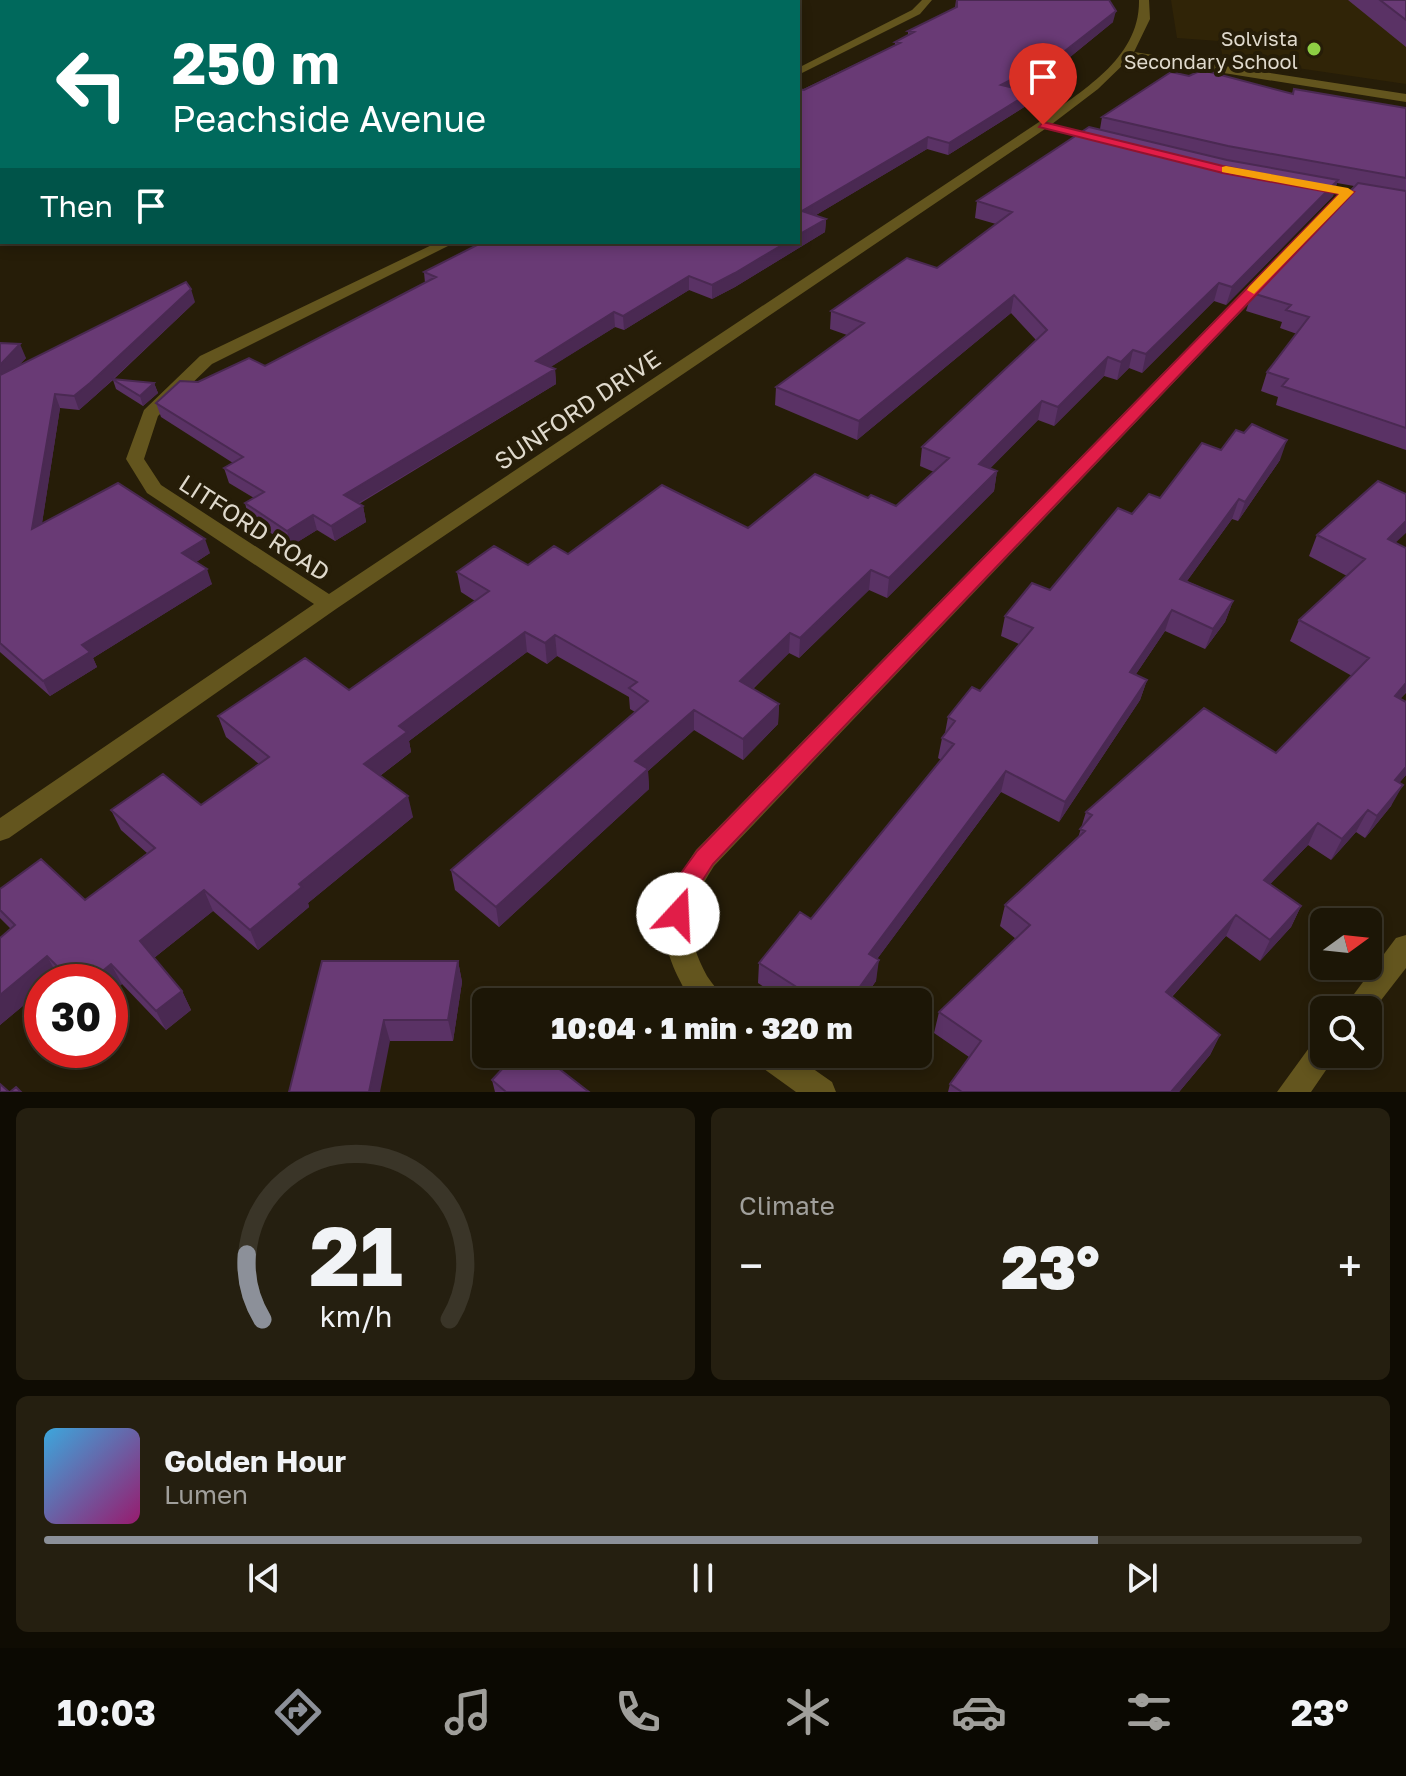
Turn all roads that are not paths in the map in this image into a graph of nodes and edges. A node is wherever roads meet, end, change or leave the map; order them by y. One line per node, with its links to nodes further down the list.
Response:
1 (927, 0): 4 (street)
2 (1144, 0): 3 (street, SUNFORD DRIVE)
3 (1127, 54): 5 (street); 6 (street, SUNFORD DRIVE)
4 (800, 71)
5 (1406, 98)
6 (1043, 125): 7 (street); 10 (street, SUNFORD DRIVE)
7 (1113, 143)
8 (1348, 192): 13 (street)
9 (445, 244): 10 (street, LITFORD ROAD)
10 (329, 604): 11 (street, SUNFORD DRIVE)
11 (0, 831)
12 (1406, 947): 14 (street)
13 (699, 988)
14 (1367, 996)
15 (787, 1068): 17 (street)
16 (1311, 1068): 18 (street)
17 (821, 1092)
18 (1292, 1092)

